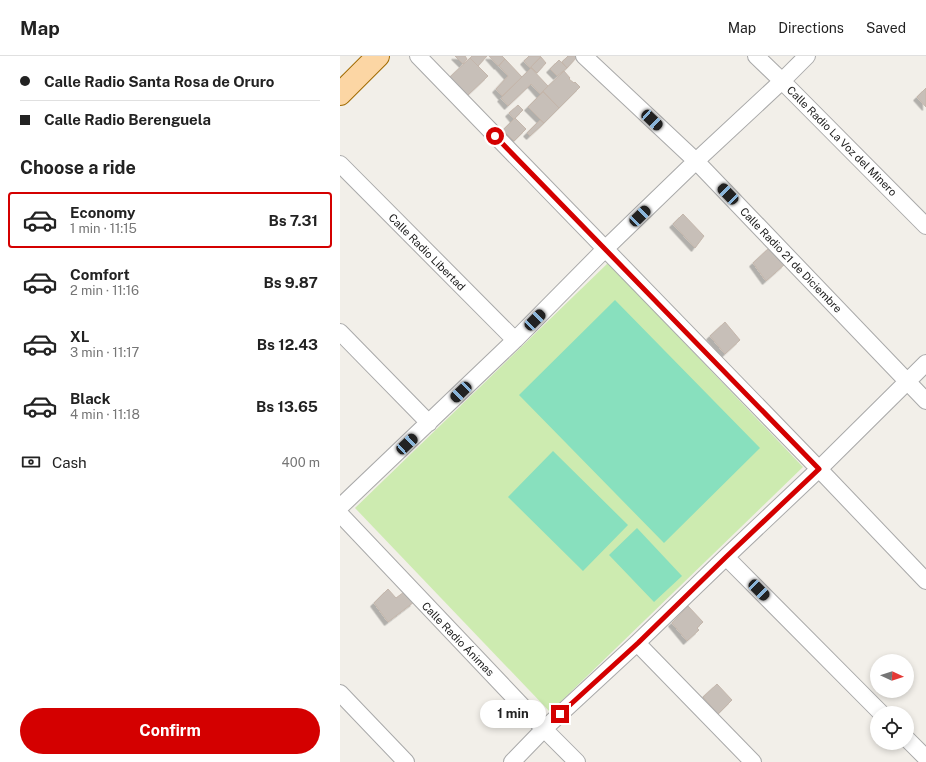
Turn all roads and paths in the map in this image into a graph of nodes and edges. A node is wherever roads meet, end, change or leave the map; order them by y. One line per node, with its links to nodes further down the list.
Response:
1 (378, 56): 7 (main road)
2 (418, 56): 11 (street)
3 (584, 56): 8 (street, Calle Radio 21 de Diciembre)
4 (756, 56): 6 (street, Calle Radio La Voz del Minero)
5 (807, 56): 6 (street)
6 (782, 81): 8 (street); 10 (street, Calle Radio La Voz del Minero)
7 (340, 94)
8 (696, 161): 11 (street); 15 (street, Calle Radio 21 de Diciembre)
9 (340, 164): 13 (street, Calle Radio Libertad)
10 (926, 226)
11 (605, 249): 13 (street); 18 (street)
12 (340, 332): 17 (street)
13 (515, 340): 17 (street)
14 (926, 363): 15 (street)
15 (907, 382): 16 (street, Calle Radio 21 de Diciembre); 18 (street)
16 (926, 401)
17 (429, 423): 19 (street)
18 (819, 469): 21 (street); 22 (street)
19 (340, 507)
20 (340, 514): 26 (street, Calle Radio Ánimas)
21 (726, 557): 23 (street); 25 (street)
22 (926, 581)
23 (638, 643): 26 (street); 32 (street)
24 (340, 693): 29 (street)
25 (874, 706)
26 (544, 729): 30 (street); 31 (street, Calle Radio Ánimas)
27 (914, 746): 28 (street)
28 (926, 758)
29 (406, 762)
30 (512, 762)
31 (578, 762)
32 (753, 762)

